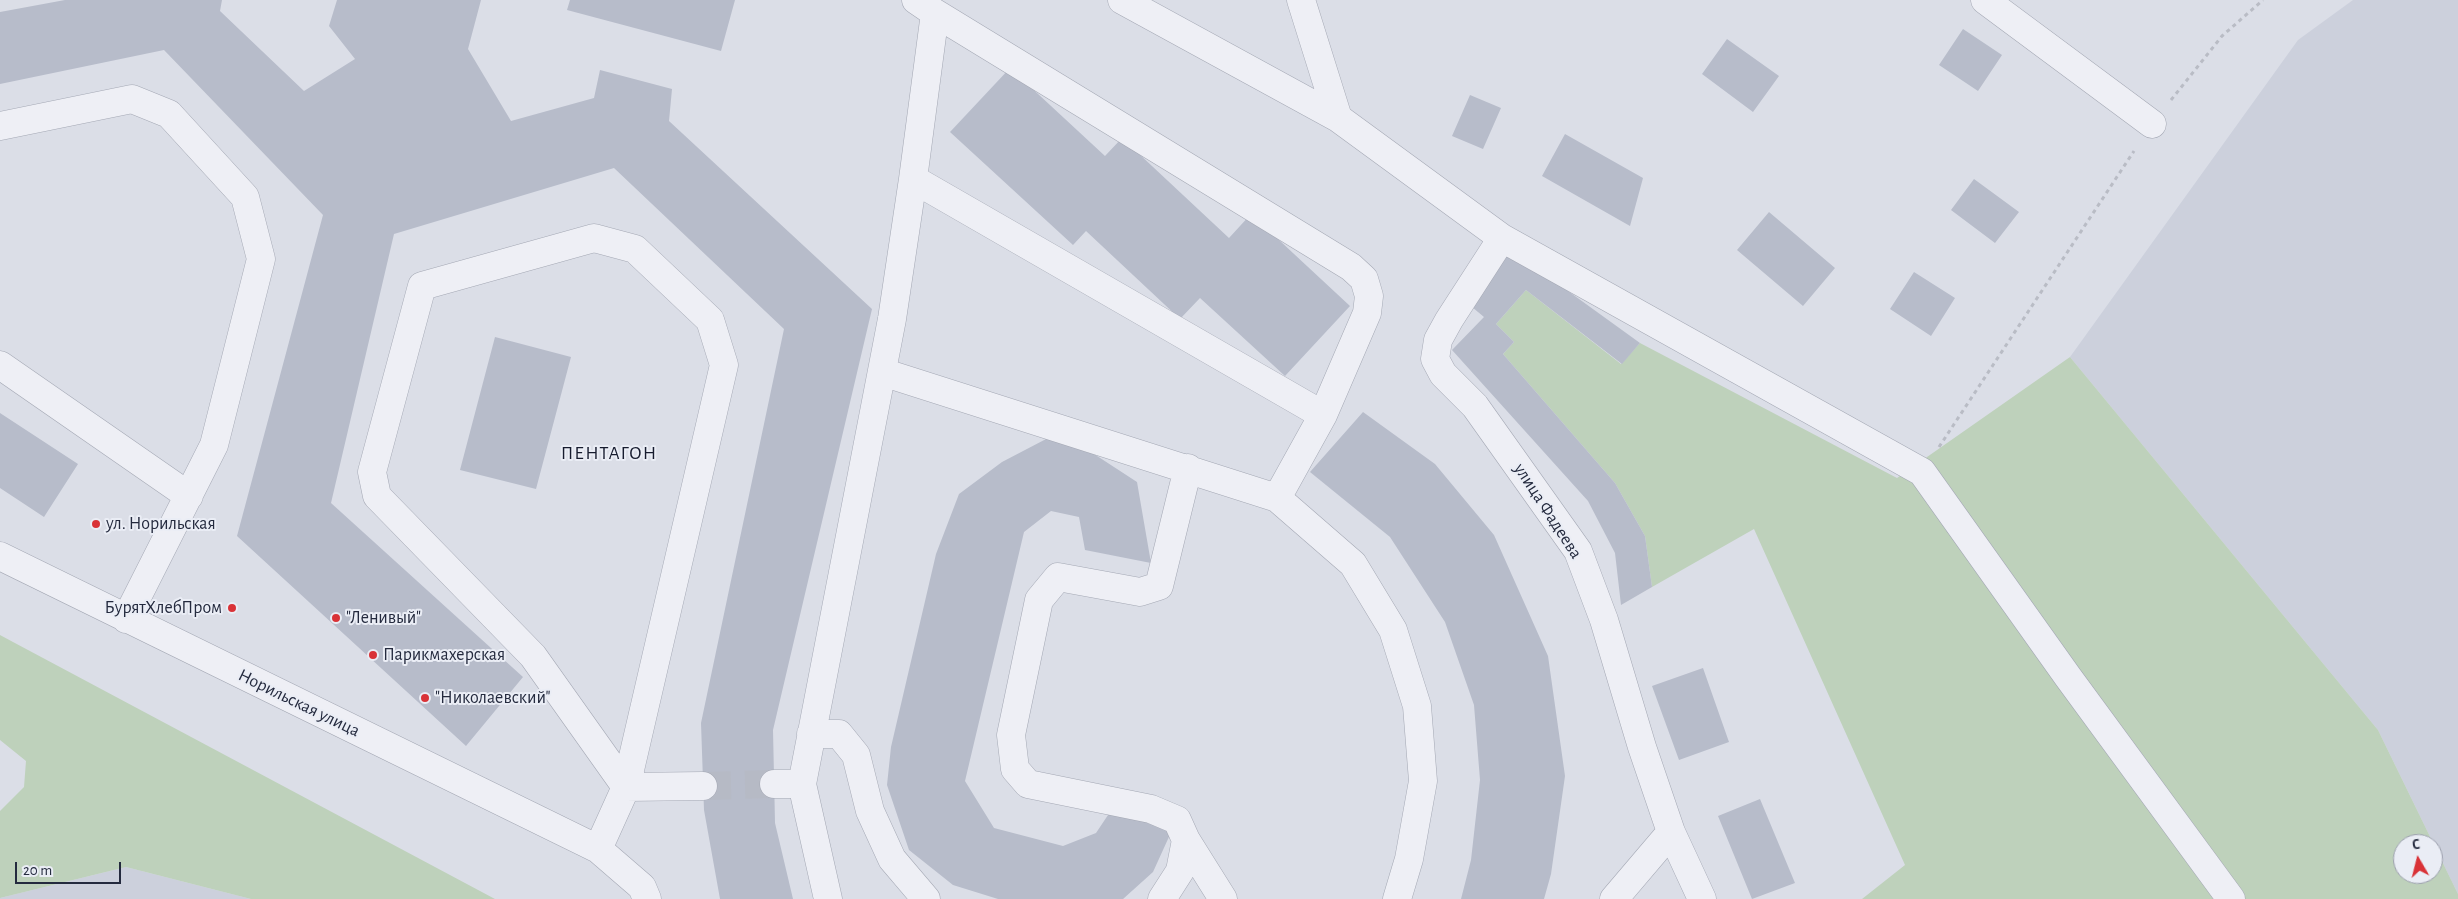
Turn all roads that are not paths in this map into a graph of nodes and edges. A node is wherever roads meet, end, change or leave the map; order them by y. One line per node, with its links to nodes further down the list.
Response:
1 (1122, 0): 5 (street)
2 (1301, 0): 5 (street)
3 (1985, 0): 6 (street)
4 (926, 7): 8 (street); 12 (street)
5 (1338, 118): 9 (street)
6 (2152, 124)
7 (0, 126): 14 (street)
8 (913, 179): 11 (street); 12 (street)
9 (1502, 238): 23 (street, улица Фадеева); 34 (street)
10 (0, 365): 14 (street)
11 (882, 372): 13 (street); 18 (street)
12 (1323, 415): 15 (street)
13 (1188, 468): 15 (street); 24 (street)
14 (190, 496): 17 (street)
15 (1277, 498): 31 (street)
16 (0, 556): 17 (street, Норильская улица)
17 (126, 619): 25 (street, Норильская улица)
18 (811, 734): 20 (street); 28 (street)
19 (774, 784): 20 (street)
20 (802, 784): 27 (street)
21 (703, 786): 22 (street)
22 (626, 787): 22 (street); 25 (street)
23 (1671, 832): 32 (street); 33 (street, улица Фадеева)
24 (1186, 840): 29 (street); 30 (street)
25 (598, 849): 26 (street, Норильская улица)
26 (647, 899)
27 (828, 899)
28 (926, 899)
29 (1162, 899)
30 (1223, 899)
31 (1397, 899)
32 (1614, 899)
33 (1702, 899)
34 (2231, 899)

